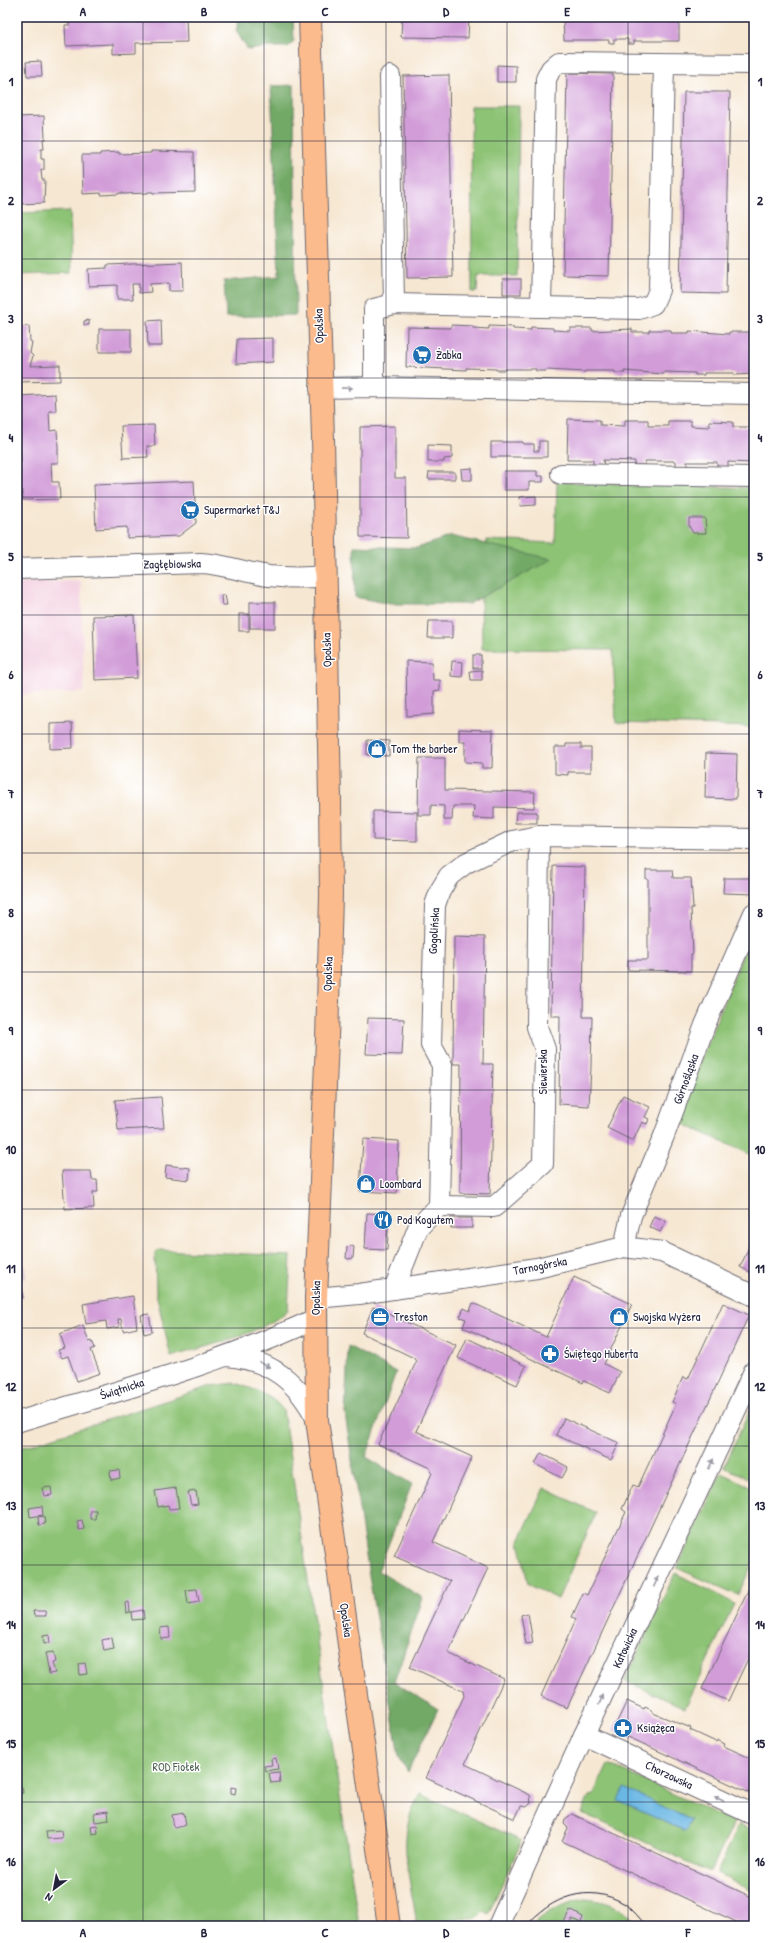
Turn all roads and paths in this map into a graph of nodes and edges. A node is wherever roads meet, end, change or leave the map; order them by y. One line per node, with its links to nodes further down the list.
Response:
1 (310, 17): 8 (main road, Opolska)
2 (664, 64): 3 (street); 6 (street); 6 (street)
3 (754, 64)
4 (390, 76): 5 (street)
5 (394, 304): 6 (street); 7 (street)
6 (541, 307)
7 (374, 387): 8 (street, one-way to 7); 9 (street)
8 (320, 388): 13 (main road, Opolska)
9 (754, 394)
10 (561, 474): 11 (street)
11 (754, 477)
12 (17, 569): 13 (street, Zagłębiowska)
13 (325, 576): 21 (main road, Opolska)
14 (539, 836): 15 (street, Gogolińska); 17 (street, Gogolińska); 17 (street, Siewierska)
15 (754, 839)
16 (754, 913): 18 (street, Górnośląska)
17 (439, 1206): 19 (street)
18 (624, 1247): 19 (street, Tarnogórska); 20 (street, Tarnogórska)
19 (394, 1289): 21 (street, Tarnogórska)
20 (754, 1296)
21 (316, 1309): 22 (street, Świątnicka); 24 (main road, Opolska)
22 (227, 1356): 24 (street, Świątnicka, one-way to 24); 25 (street, Świątnicka)
23 (754, 1371): 26 (street, Katowicka, one-way to 23)
24 (317, 1420): 28 (main road, Opolska)
25 (17, 1422)
26 (584, 1735): 27 (street, Chorzowska, one-way to 26); 29 (street, Katowicka)
27 (754, 1815)
28 (390, 1926)
29 (498, 1926)

